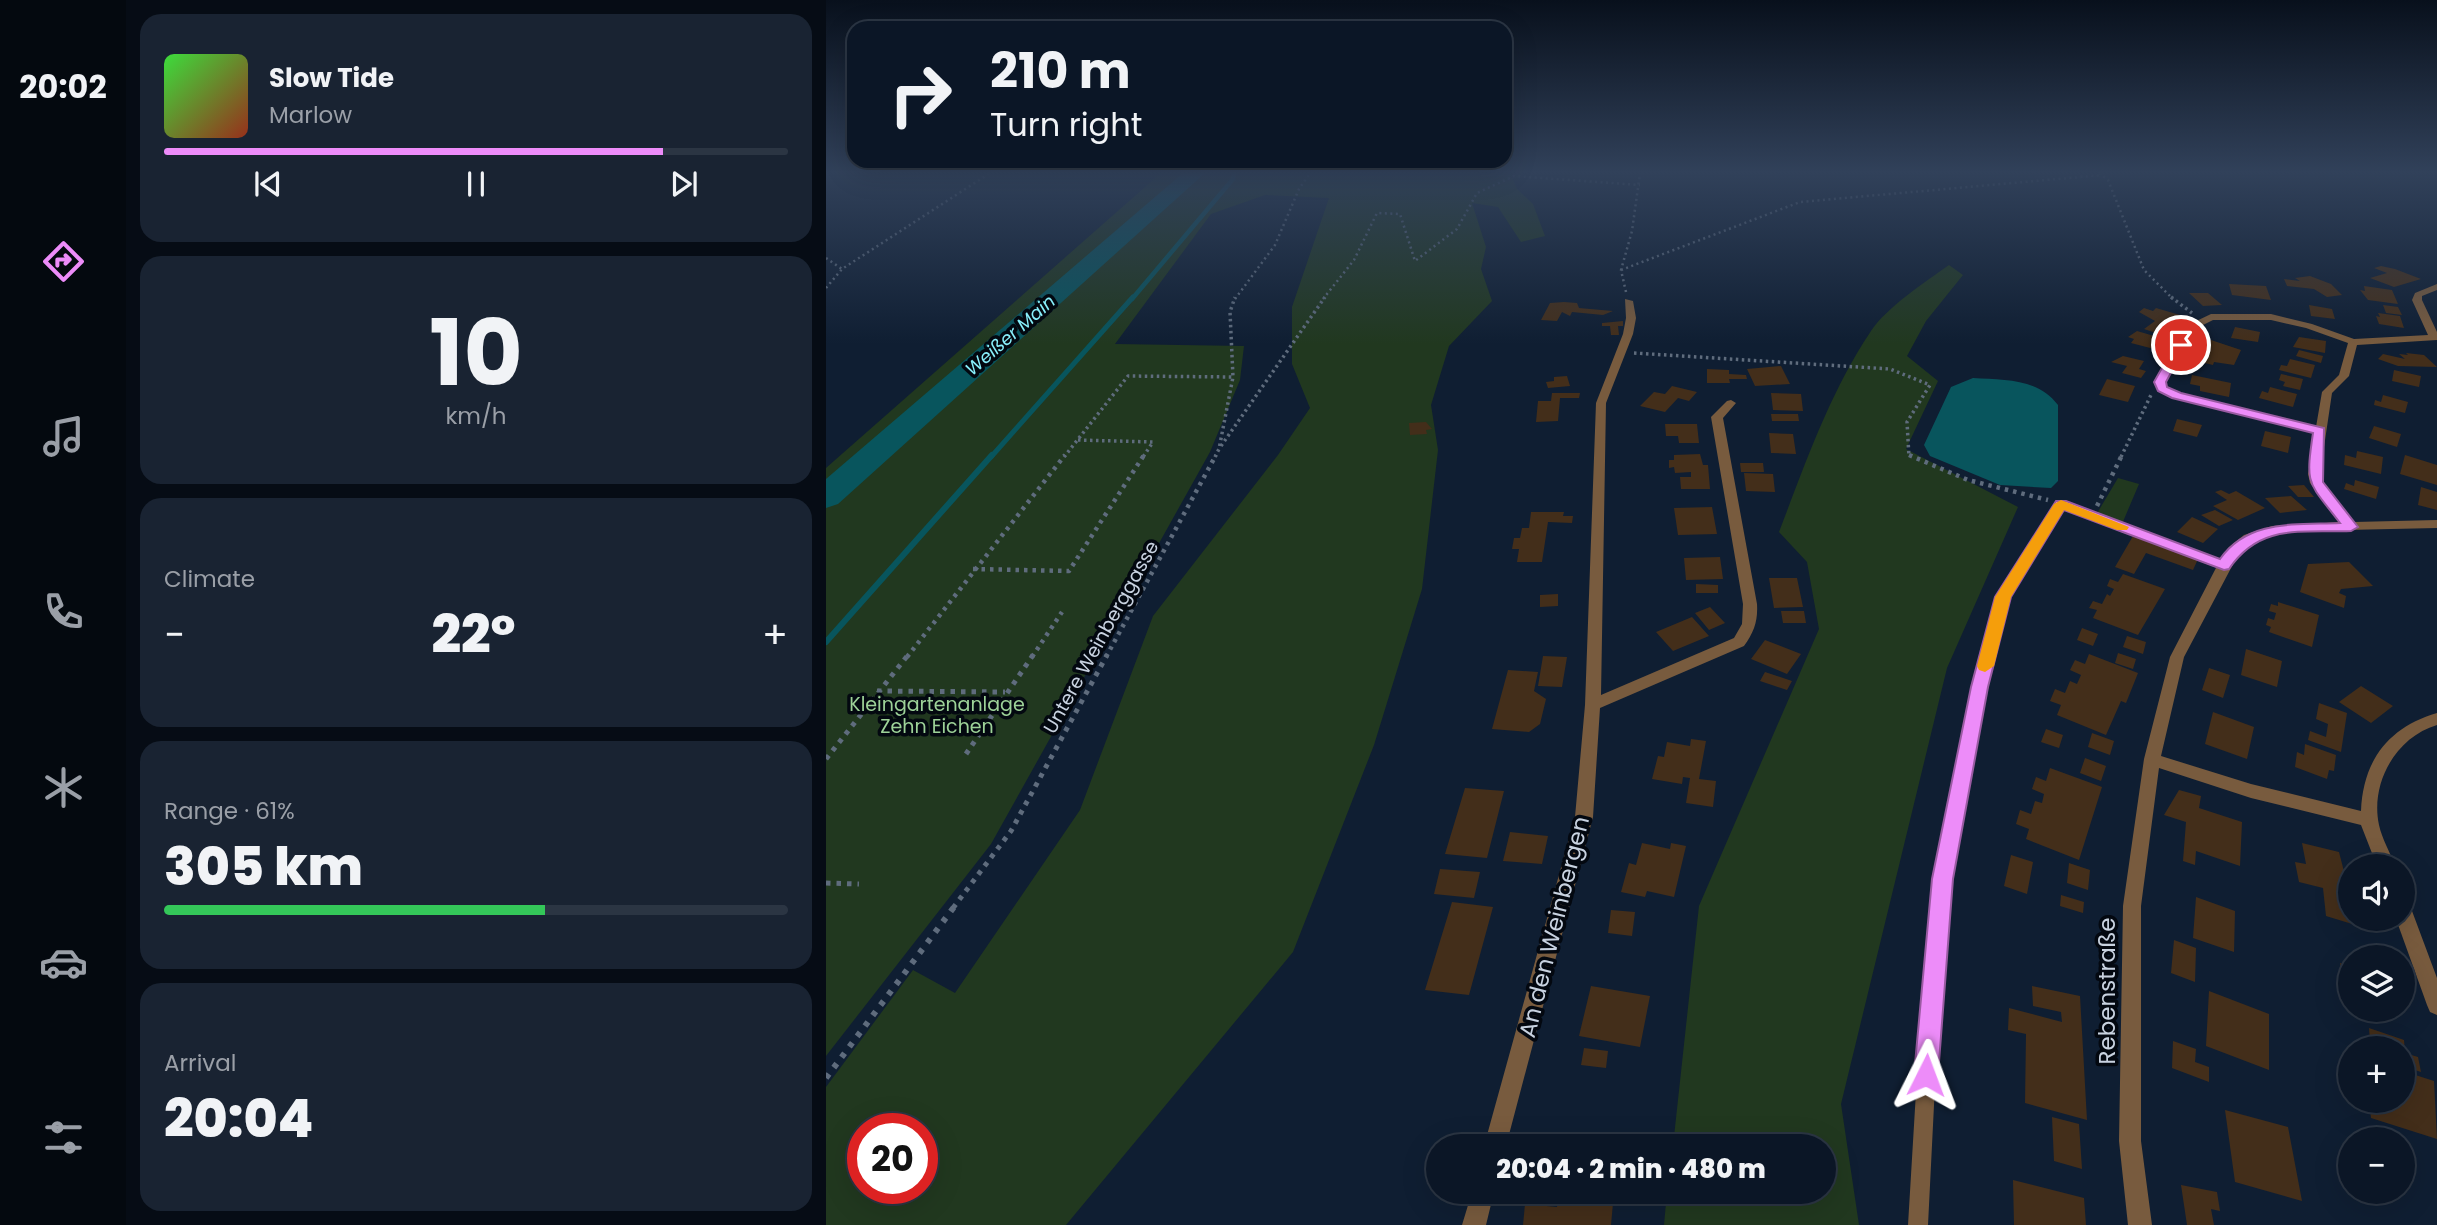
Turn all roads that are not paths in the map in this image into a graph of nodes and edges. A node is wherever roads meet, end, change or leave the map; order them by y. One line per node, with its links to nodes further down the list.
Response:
1 (2437, 288): 3 (street)
2 (1628, 301): 10 (street, An den Weinbergen)
3 (2436, 336): 4 (street)
4 (2353, 342): 6 (street); 6 (street)
5 (1731, 403): 10 (street)
6 (2319, 431): 8 (street)
7 (2437, 524): 8 (street, Rebenstraße)
8 (2351, 527): 9 (street, Rebenstraße)
9 (2224, 566): 12 (street, Rebenstraße); 20 (lane)
10 (1593, 705): 17 (street, An den Weinbergen)
11 (2437, 719): 13 (street)
12 (2152, 759): 13 (street); 21 (street, Rebenstraße)
13 (2369, 821): 14 (street)
14 (2381, 854)
15 (2410, 931): 16 (street)
16 (2437, 1005)
17 (1498, 1134)
18 (1480, 1204): 19 (street)
19 (1474, 1225)
20 (1918, 1225)
21 (2140, 1225)

